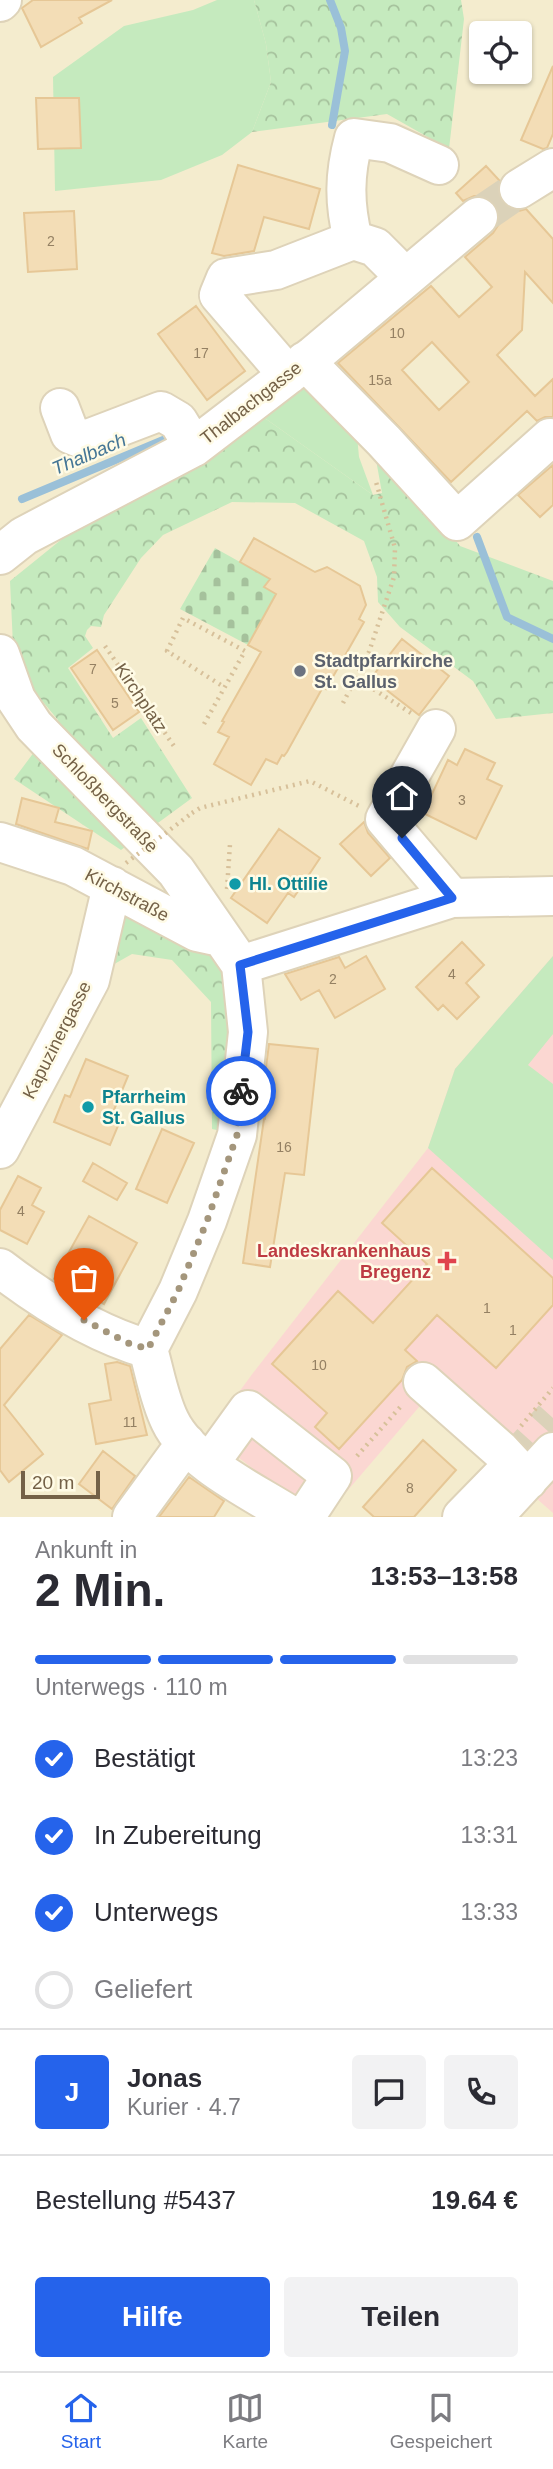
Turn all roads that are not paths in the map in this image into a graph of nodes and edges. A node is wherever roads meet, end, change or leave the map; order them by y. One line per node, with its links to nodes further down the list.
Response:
1 (439, 165): 5 (street)
2 (553, 168): 3 (street)
3 (519, 189)
4 (478, 217): 6 (street, Thalbachgasse)
5 (353, 240): 6 (street); 7 (street)
6 (405, 277): 7 (street, Thalbachgasse)
7 (296, 368): 9 (street); 10 (street, Thalbachgasse)
8 (60, 408): 10 (street)
9 (550, 438)
10 (194, 447): 11 (street, Thalbachgasse)
11 (0, 555)
12 (0, 654): 18 (street, Schloßbergstraße)
13 (436, 729): 17 (street)
14 (0, 842): 15 (street, Kirchstraße)
15 (119, 875): 18 (street, Kirchstraße); 19 (street, Kapuzinergasse)
16 (553, 896): 17 (street)
17 (452, 898): 18 (street)
18 (230, 951): 21 (street)
19 (0, 1149)
20 (0, 1268): 21 (street)
21 (148, 1349): 23 (street)
22 (423, 1382): 24 (street)
23 (198, 1454): 25 (street); 26 (street); 27 (street)
24 (530, 1466): 28 (street); 29 (street)
25 (132, 1517)
26 (293, 1517)
27 (305, 1517)
28 (462, 1517)
29 (493, 1517)

